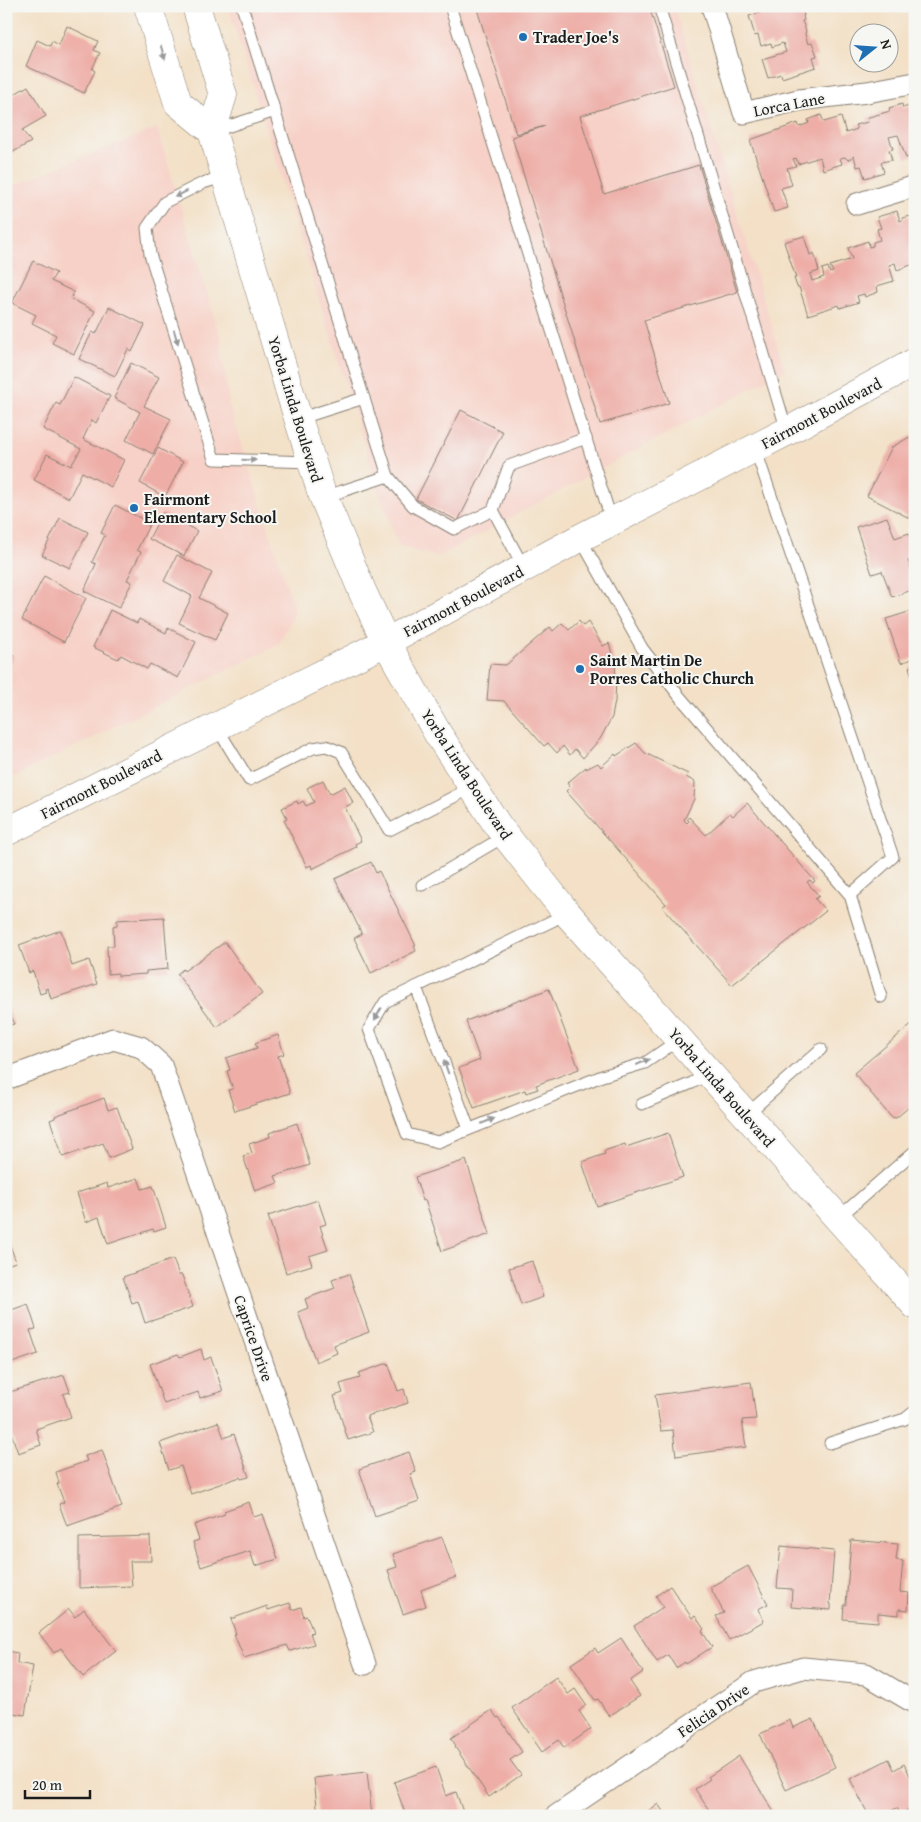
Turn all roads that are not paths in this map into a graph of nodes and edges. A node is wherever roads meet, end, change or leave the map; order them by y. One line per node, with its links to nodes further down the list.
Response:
1 (148, 6): 9 (main road, one-way to 9)
2 (196, 6): 9 (main road)
3 (242, 6): 8 (lane)
4 (450, 6): 17 (lane)
5 (659, 6): 16 (lane)
6 (712, 6): 7 (street, Lorca Lane)
7 (915, 83)
8 (275, 110): 9 (lane); 14 (lane)
9 (212, 132): 10 (main road, Yorba Linda Boulevard)
10 (226, 176): 15 (main road, Yorba Linda Boulevard); 19 (lane, one-way to 19)
11 (915, 186): 12 (street)
12 (857, 204)
13 (915, 362): 16 (main road, Fairmont Boulevard)
14 (364, 398): 15 (lane); 20 (lane)
15 (298, 419): 19 (main road, Yorba Linda Boulevard)
16 (788, 432): 18 (main road, Fairmont Boulevard)
17 (586, 438): 22 (lane); 23 (lane)
18 (755, 448): 23 (main road, Fairmont Boulevard); 32 (lane)
19 (312, 462): 21 (main road, Yorba Linda Boulevard)
20 (388, 476): 21 (lane); 22 (lane)
21 (324, 497): 26 (main road, Yorba Linda Boulevard)
22 (493, 510): 25 (lane)
23 (612, 522): 24 (main road, Fairmont Boulevard)
24 (580, 538): 25 (main road, Fairmont Boulevard); 32 (lane)
25 (524, 568): 26 (main road, Fairmont Boulevard)
26 (386, 642): 27 (main road, Fairmont Boulevard); 28 (main road, Yorba Linda Boulevard)
27 (216, 726): 28 (lane); 29 (main road, Fairmont Boulevard)
28 (473, 787): 30 (main road, Yorba Linda Boulevard)
29 (6, 832)
30 (506, 836): 31 (lane); 33 (main road, Yorba Linda Boulevard)
31 (422, 885)
32 (850, 895): 35 (lane)
33 (566, 912): 34 (lane); 36 (main road, Yorba Linda Boulevard)
34 (416, 987): 42 (lane, one-way to 34); 42 (lane, one-way to 42)
35 (881, 997)
36 (680, 1039): 38 (main road, Yorba Linda Boulevard); 42 (lane, one-way to 36)
37 (821, 1049): 41 (lane)
38 (709, 1073): 40 (lane); 41 (main road, Yorba Linda Boulevard)
39 (6, 1079): 48 (street, Caprice Drive)
40 (642, 1104)
41 (746, 1115): 44 (main road, Yorba Linda Boulevard)
42 (469, 1129)
43 (915, 1151): 44 (lane)
44 (838, 1218): 45 (main road, Yorba Linda Boulevard)
45 (915, 1305)
46 (915, 1410): 47 (lane)
47 (830, 1443)
48 (365, 1664)
49 (915, 1703): 50 (street, Felicia Drive)
50 (556, 1816)

